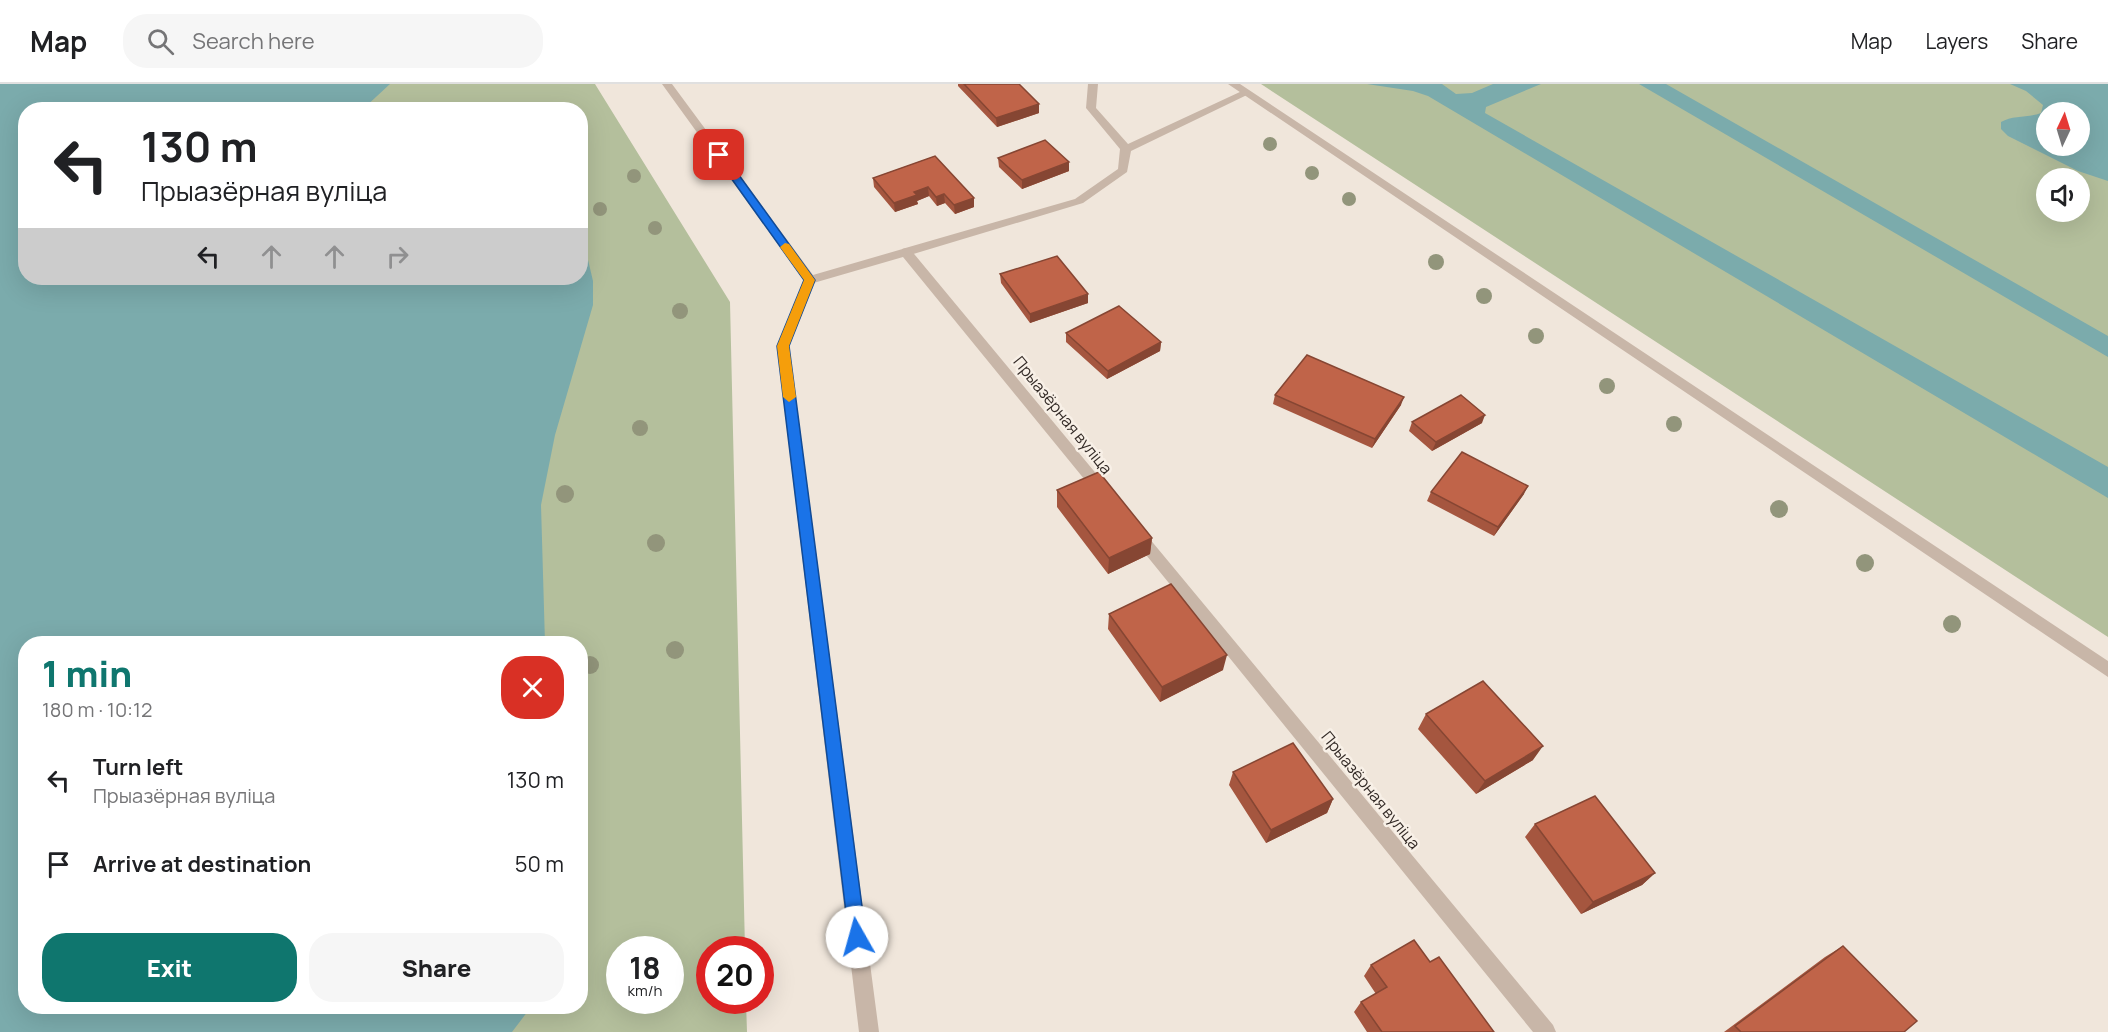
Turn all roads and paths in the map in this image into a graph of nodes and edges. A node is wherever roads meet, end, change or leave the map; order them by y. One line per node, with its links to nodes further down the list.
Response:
1 (667, 84): 7 (street)
2 (1094, 84): 5 (street)
3 (1233, 84): 4 (street)
4 (1246, 93): 5 (street); 10 (street)
5 (1126, 149): 6 (street)
6 (906, 252): 7 (street); 8 (street, Прыазёрная вуліца)
7 (810, 280): 11 (street)
8 (1109, 500)
9 (1132, 527): 12 (street, Прыазёрная вуліца)
10 (2108, 670)
11 (869, 1032)
12 (1546, 1032)

